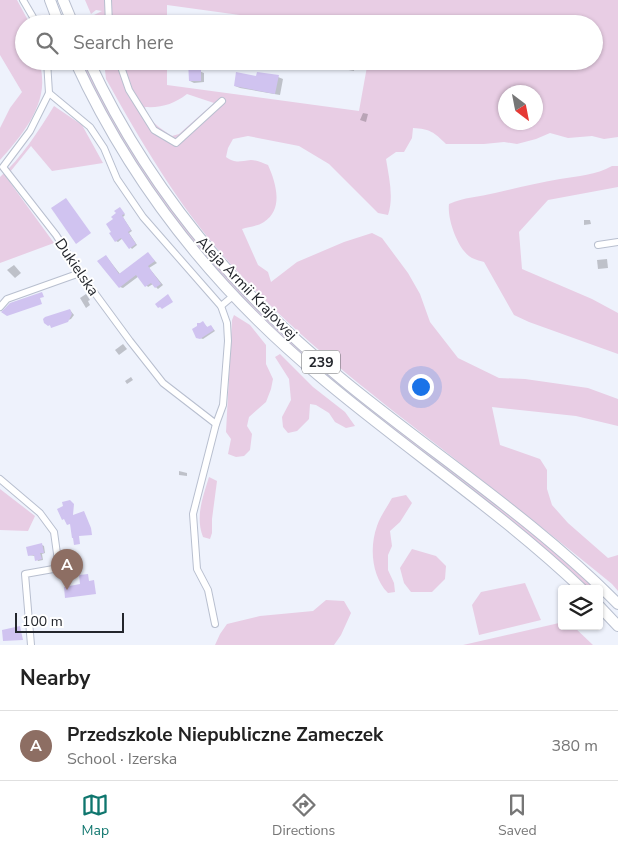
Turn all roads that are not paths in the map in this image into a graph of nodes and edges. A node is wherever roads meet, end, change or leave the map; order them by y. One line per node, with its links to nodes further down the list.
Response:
1 (23, 0): 5 (street)
2 (50, 0): 6 (main road)
3 (63, 0): 7 (main road)
4 (108, 0): 8 (street)
5 (32, 15)
6 (56, 15)
7 (69, 15)
8 (109, 15)
9 (48, 70): 13 (street)
10 (80, 70): 19 (main road, Aleja Armii Krajowej / 239)
11 (94, 70): 25 (main road, Aleja Armii Krajowej / 239)
12 (122, 70): 14 (street)
13 (49, 93): 15 (street, Dukielska); 20 (street)
14 (222, 101)
15 (2, 169): 18 (street, Dukielska)
16 (618, 242): 17 (street)
17 (598, 245)
18 (80, 273): 21 (street); 22 (street, Dukielska)
19 (233, 296): 20 (street); 24 (main road, Aleja Armii Krajowej / 239)
20 (221, 306): 22 (street)
21 (0, 307)
22 (216, 424): 27 (street)
23 (0, 479): 29 (street)
24 (577, 585)
25 (618, 604)
26 (603, 610): 28 (main road)
27 (215, 624)
28 (618, 626)
29 (32, 645)

